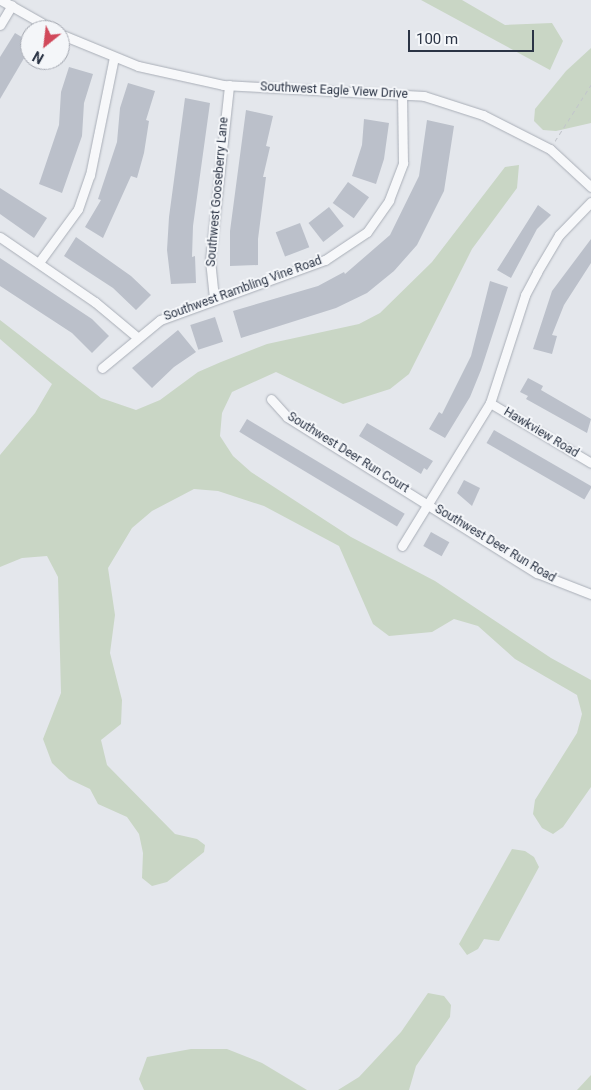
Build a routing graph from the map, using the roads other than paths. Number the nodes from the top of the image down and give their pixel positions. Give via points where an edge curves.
1 (1, 0) edge
2 (9, 2) edge
3 (38, 20) edge
4 (0, 26) edge
5 (70, 38) edge
6 (114, 57) junction
7 (229, 86) junction
8 (402, 95) junction
9 (591, 187) edge
10 (591, 202) edge
11 (0, 237) edge
12 (40, 261) junction
13 (214, 298) junction
14 (136, 337) junction
15 (102, 368) dead end
16 (270, 399) dead end
17 (490, 403) junction
18 (591, 463) edge
19 (428, 503) junction
20 (402, 546) dead end
21 (591, 594) edge

1 - 2 street
2 - 3 street
2 - 4 street
5 - 6 street, Southwest Eagle View Drive
6 - 7 street, Southwest Eagle View Drive via 138,66
6 - 12 street via 90,175 78,209
7 - 8 street, Southwest Eagle View Drive
7 - 13 street, Southwest Gooseberry Lane via 210,261
8 - 9 street, Southwest Eagle View Drive via 424,96 483,116 550,149
8 - 13 street, Southwest Rambling Vine Road via 403,163 389,200 367,232 325,260
10 - 17 street via 560,235 525,295
11 - 12 street
12 - 14 street via 123,323
13 - 14 street, Southwest Rambling Vine Road via 160,320
14 - 15 street, Southwest Rambling Vine Road
16 - 19 street, Southwest Deer Run Court via 287,417
17 - 18 street, Hawkview Road
17 - 19 street
19 - 20 street
19 - 21 street, Southwest Deer Run Road via 537,572 567,587

